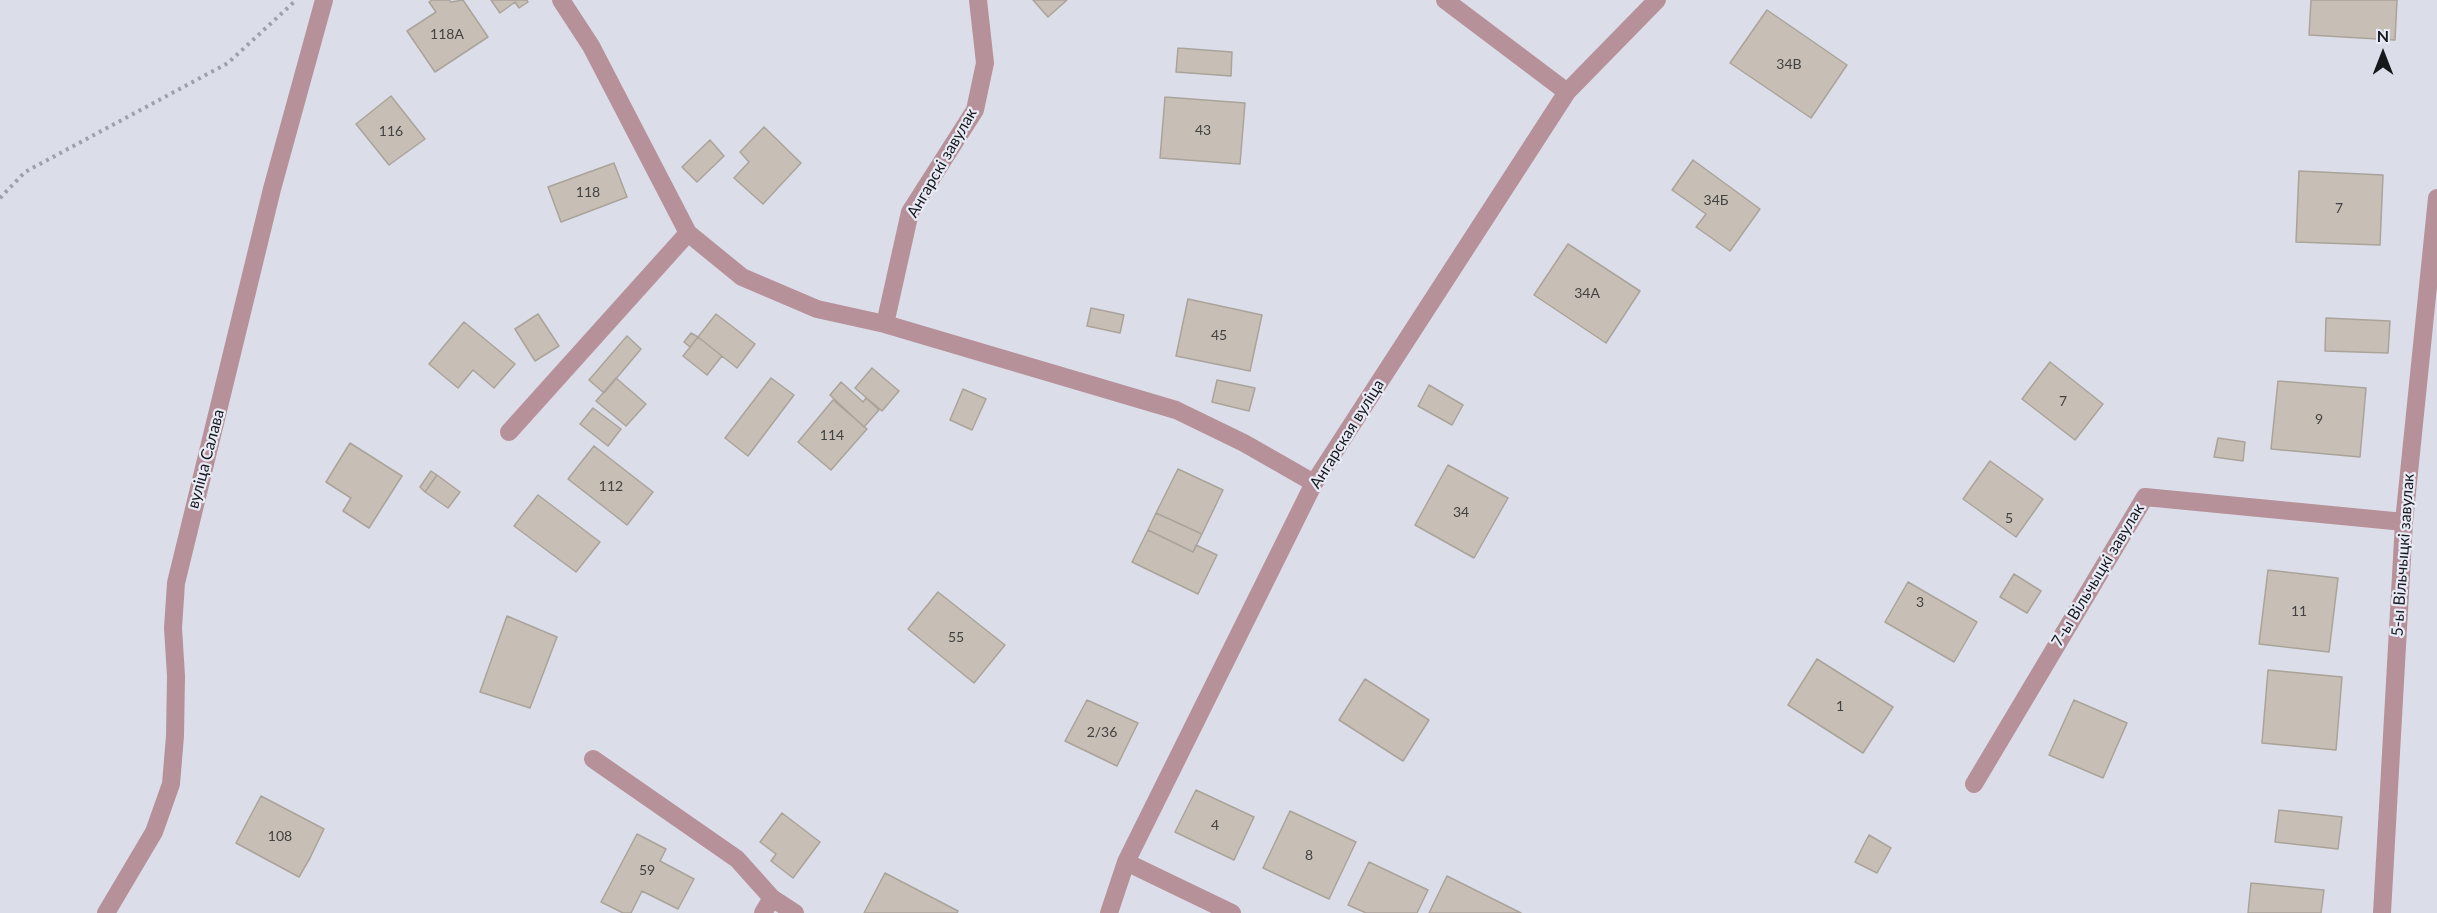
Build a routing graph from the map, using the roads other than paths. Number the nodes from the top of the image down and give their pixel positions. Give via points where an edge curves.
1 (324, 0) edge
2 (561, 0) edge
3 (978, 0) edge
4 (1445, 0) edge
5 (1658, 0) edge
6 (1567, 92) junction
7 (2437, 198) edge
8 (688, 233) junction
9 (885, 324) junction
10 (509, 432) dead end
11 (1314, 483) junction
12 (2404, 522) junction
13 (593, 759) dead end
14 (1974, 784) dead end
15 (1126, 862) junction
16 (767, 906) edge
17 (106, 913) edge
18 (795, 913) edge
19 (1109, 913) edge
20 (1232, 913) edge
21 (2382, 913) edge

1 - 17 street, вуліца Салава via 272,189 176,583 171,784 154,832
2 - 8 street via 591,46
3 - 9 street, Ангарскі завулак via 985,63 975,110 910,212
4 - 6 street
5 - 6 street, Ангарская вуліца
6 - 11 street, Ангарская вуліца
7 - 12 street, 5-ы Вільчыцкі завулак
8 - 9 street via 742,277 817,309
8 - 10 street
9 - 11 street via 1176,410
11 - 15 street, Ангарская вуліца
12 - 14 street, 7-ы Вільчыцкі завулак via 2145,497
12 - 21 street, 5-ы Вільчыцкі завулак
13 - 16 street via 737,859
15 - 19 street, Ангарская вуліца
15 - 20 street
16 - 18 street

